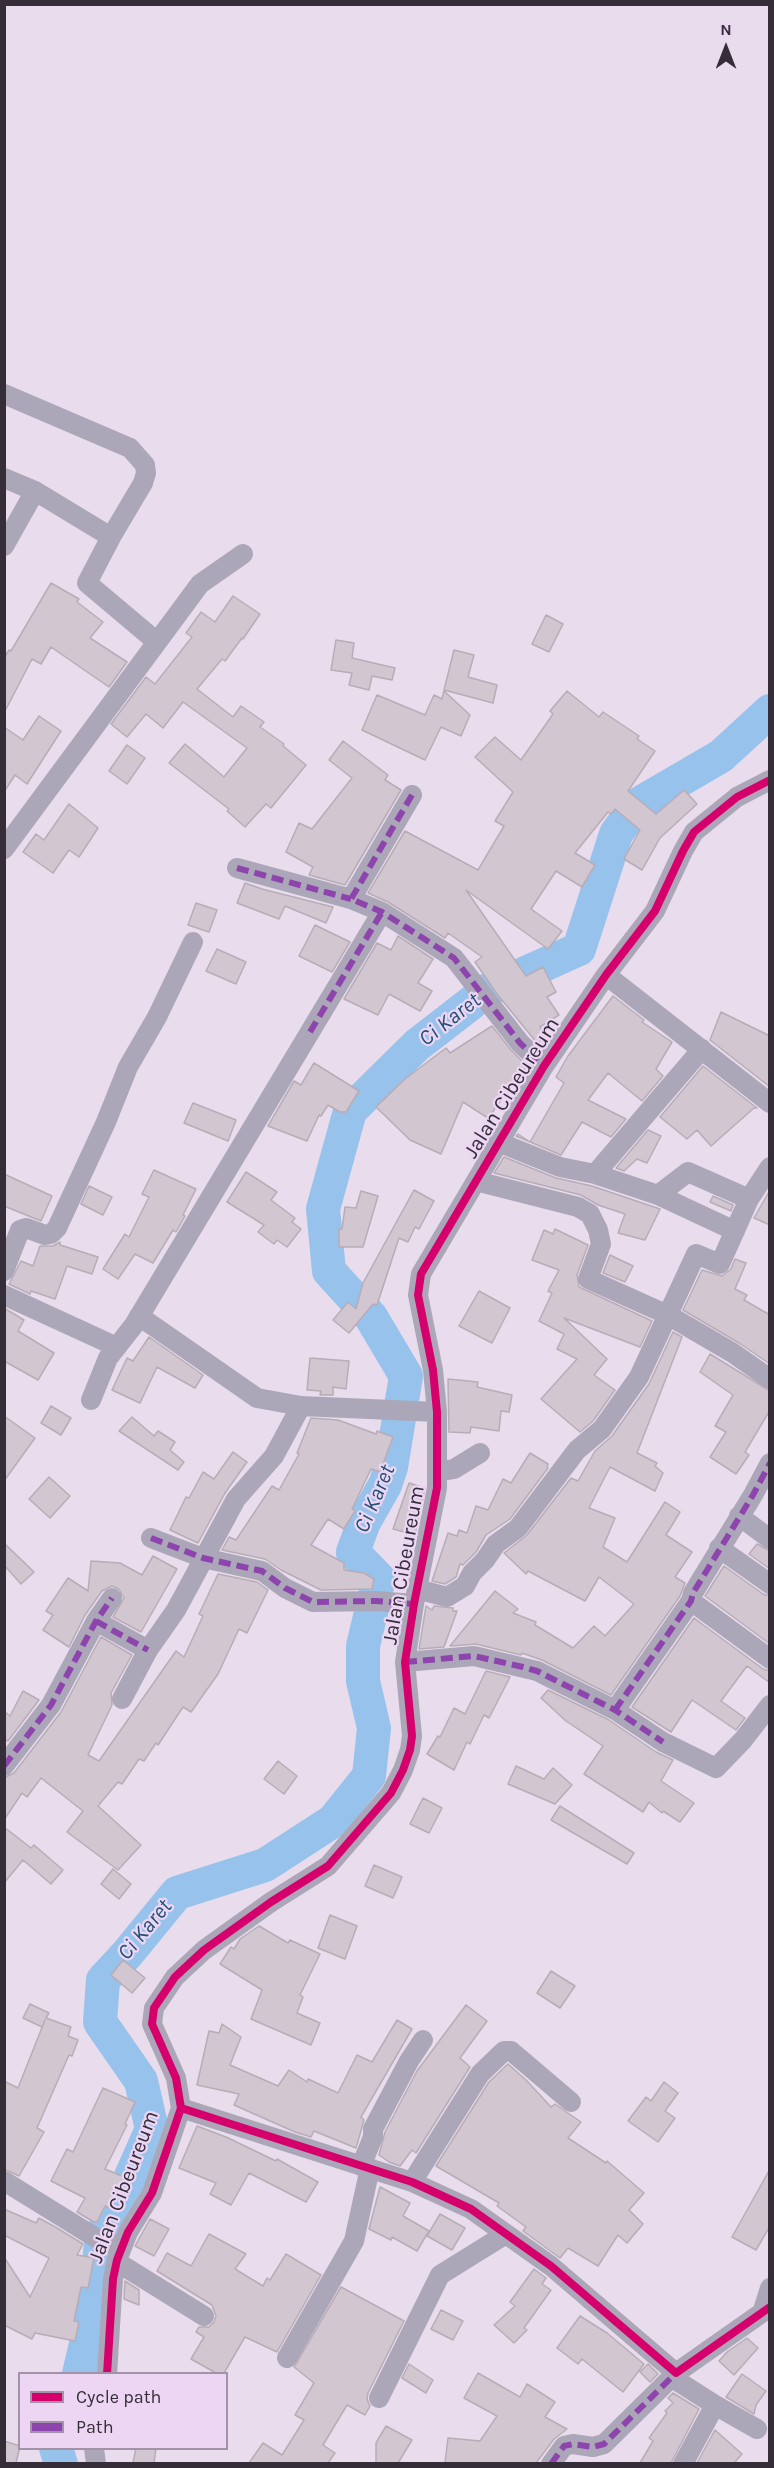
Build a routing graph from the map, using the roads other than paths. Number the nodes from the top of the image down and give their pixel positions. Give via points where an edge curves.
1 (6, 399) edge
2 (4, 478) edge
3 (35, 491) junction
4 (111, 537) junction
5 (4, 546) edge
6 (243, 554) dead end
7 (157, 642) junction
8 (770, 780) edge
9 (412, 795) dead end
10 (4, 849) edge
11 (237, 868) dead end
12 (351, 899) junction
13 (382, 912) junction
14 (193, 942) dead end
15 (606, 975) junction
16 (702, 1048) junction
17 (544, 1066) junction
18 (770, 1103) edge
19 (498, 1142) junction
20 (770, 1167) edge
21 (595, 1174) junction
22 (476, 1180) junction
23 (658, 1196) junction
24 (749, 1199) junction
25 (735, 1231) junction
26 (4, 1271) edge
27 (4, 1295) edge
28 (139, 1316) junction
29 (668, 1316) junction
30 (117, 1347) junction
31 (770, 1379) edge
32 (91, 1400) dead end
33 (301, 1406) junction
34 (437, 1412) junction
35 (480, 1453) dead end
36 (770, 1463) edge
37 (437, 1472) junction
38 (739, 1516) junction
39 (151, 1538) dead end
40 (770, 1539) edge
41 (718, 1548) junction
42 (203, 1558) junction
43 (770, 1584) edge
44 (415, 1596) junction
45 (112, 1598) dead end
46 (691, 1601) junction
47 (96, 1621) junction
48 (148, 1650) junction
49 (770, 1659) edge
50 (405, 1662) junction
51 (122, 1700) dead end
52 (770, 1705) edge
53 (615, 1710) junction
54 (4, 1766) edge
55 (423, 2040) dead end
56 (571, 2102) dead end
57 (181, 2108) junction
58 (365, 2167) junction
59 (4, 2181) edge
60 (412, 2182) junction
61 (506, 2234) junction
62 (119, 2254) junction
63 (770, 2288) edge
64 (766, 2308) edge
65 (204, 2316) dead end
66 (287, 2358) dead end
67 (107, 2372) edge
68 (674, 2375) junction
69 (379, 2398) dead end
70 (715, 2406) junction
71 (757, 2429) dead end
72 (551, 2463) edge
73 (683, 2463) edge

1 - 4 street via 130,448 145,465 143,483
2 - 3 street
3 - 4 street
3 - 5 street
4 - 7 street via 87,583
6 - 7 street via 204,580
7 - 10 street
8 - 15 street, Jalan Cibeureum via 737,797 694,832 655,911
9 - 12 street
11 - 12 street
12 - 13 street
13 - 17 street via 454,958 520,1043
13 - 28 street
14 - 26 street via 128,1067 57,1228 45,1235 26,1228 20,1230
15 - 16 street
15 - 17 street, Jalan Cibeureum
16 - 18 street
16 - 21 street
17 - 19 street, Jalan Cibeureum
19 - 21 street via 560,1167
19 - 22 street, Jalan Cibeureum
20 - 24 street
21 - 23 street
22 - 29 street via 578,1207 590,1214 601,1244 588,1279
22 - 34 street, Jalan Cibeureum via 422,1274 418,1289
23 - 24 street via 688,1172
23 - 25 street
24 - 25 street
25 - 29 street via 720,1264 696,1254
27 - 30 street
28 - 30 street
28 - 33 street via 246,1392 271,1402
29 - 31 street
29 - 44 street via 639,1377 602,1429 577,1450 518,1528 496,1544 465,1586 447,1597
30 - 32 street via 108,1358
33 - 34 street
33 - 42 street via 274,1456 243,1489
34 - 37 street, Jalan Cibeureum
35 - 37 street via 454,1468
36 - 38 street
37 - 44 street, Jalan Cibeureum
38 - 40 street
38 - 41 street
39 - 42 street
41 - 43 street
41 - 46 street
42 - 44 street via 262,1571 313,1602
42 - 48 street via 176,1610
44 - 50 street, Jalan Cibeureum
45 - 47 street
46 - 49 street
46 - 53 street
47 - 48 street
47 - 54 street via 51,1705
48 - 51 street
50 - 53 street via 474,1656 494,1660 537,1671
50 - 57 street, Jalan Cibeureum via 412,1736 403,1770 391,1792 328,1866 204,1950 175,1977 154,2008 152,2024 176,2078
52 - 53 street via 716,1768 663,1742
55 - 58 street via 372,2128 374,2137
56 - 60 street via 511,2051 504,2051 480,2074
57 - 58 street
57 - 62 street, Jalan Cibeureum via 152,2193
58 - 60 street
58 - 66 street via 354,2241
59 - 62 street
60 - 61 street via 471,2209
61 - 68 street via 550,2266
61 - 69 street via 440,2275
62 - 65 street
62 - 67 street, Jalan Cibeureum via 113,2279
63 - 64 street
64 - 68 street
68 - 70 street
68 - 72 street via 604,2444 564,2446
70 - 71 street
70 - 73 street

